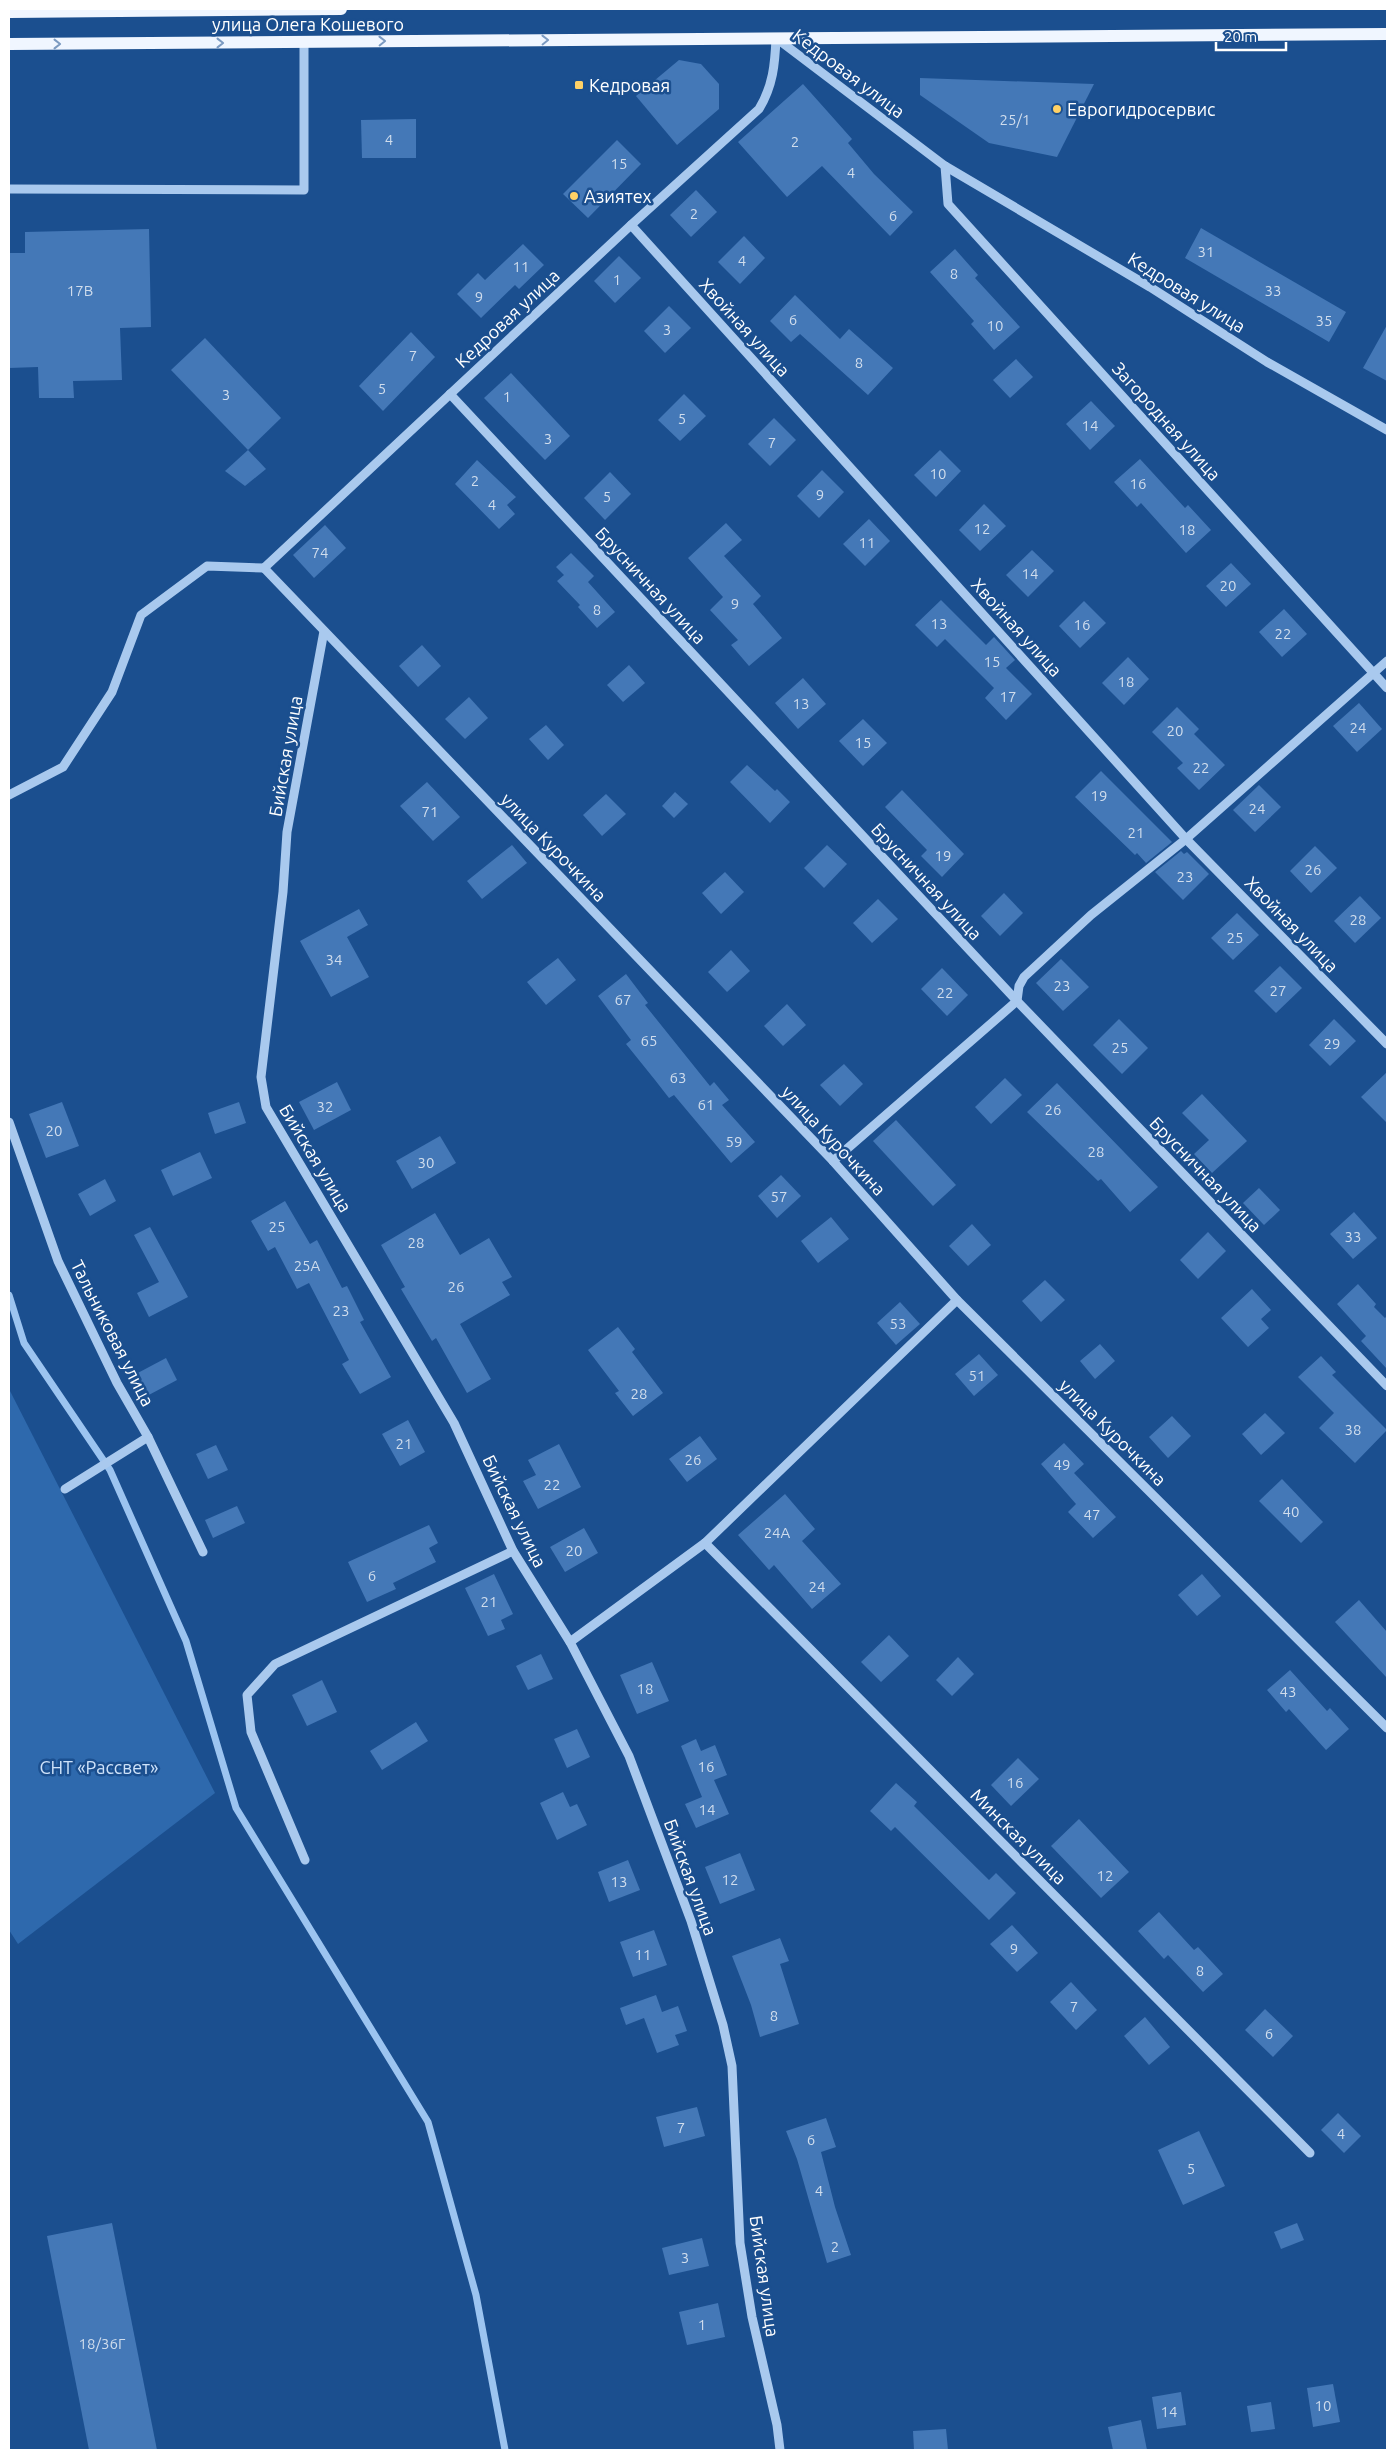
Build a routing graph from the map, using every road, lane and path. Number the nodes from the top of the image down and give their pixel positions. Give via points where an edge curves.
1 (341, 9) edge
2 (14, 11) edge
3 (1387, 34) edge
4 (776, 38) junction
5 (304, 42) junction
6 (9, 44) edge
7 (945, 166) junction
8 (9, 189) edge
9 (631, 225) junction
10 (450, 394) junction
11 (1387, 430) edge
12 (264, 568) junction
13 (324, 631) junction
14 (1387, 661) edge
15 (1374, 674) junction
16 (1387, 688) edge
17 (9, 795) edge
18 (1186, 839) junction
19 (1016, 1001) junction
20 (1387, 1044) edge
21 (9, 1122) edge
22 (833, 1161) junction
23 (957, 1300) junction
24 (1387, 1386) edge
25 (148, 1437) junction
26 (65, 1489) dead end
27 (705, 1543) junction
28 (513, 1551) junction
29 (203, 1552) dead end
30 (570, 1642) junction
31 (1387, 1728) edge
32 (305, 1860) dead end
33 (1310, 2153) dead end
34 (780, 2450) edge

1 - 2 main road, улица Олега Кошевого
3 - 4 main road, улица Олега Кошевого
5 -> 4 main road, улица Олега Кошевого
4 - 7 street, Кедровая улица
4 - 9 street, Кедровая улица via 773,76 759,109
6 -> 5 main road, улица Олега Кошевого
5 - 8 street via 304,190
7 - 11 street, Кедровая улица via 1150,287 1267,362
7 - 15 street, Загородная улица via 948,204
9 - 10 street, Кедровая улица
9 - 18 street, Хвойная улица
10 - 12 street, Кедровая улица
10 - 19 street, Брусничная улица
12 - 13 street, улица Курочкина
12 - 17 street via 207,566 141,615 112,692 63,767
13 - 22 street, улица Курочкина
13 - 28 street, Бийская улица via 287,832 261,1077 266,1108 454,1423
14 - 15 street
15 - 16 street, Загородная улица
15 - 18 street
18 - 19 street via 1091,915 1024,977
18 - 20 street, Хвойная улица
19 - 22 street
19 - 24 street, Брусничная улица
21 - 25 street, Тальниковая улица via 58,1261
22 - 23 street, улица Курочкина
23 - 27 street
23 - 31 street, улица Курочкина
25 - 26 street
25 - 29 street, Тальниковая улица
27 - 30 street
27 - 33 street, Минская улица
28 - 30 street, Бийская улица
28 - 32 street via 275,1664 247,1695 251,1732
30 - 34 street, Бийская улица via 628,1756 690,1921 723,2025 732,2066 740,2243

